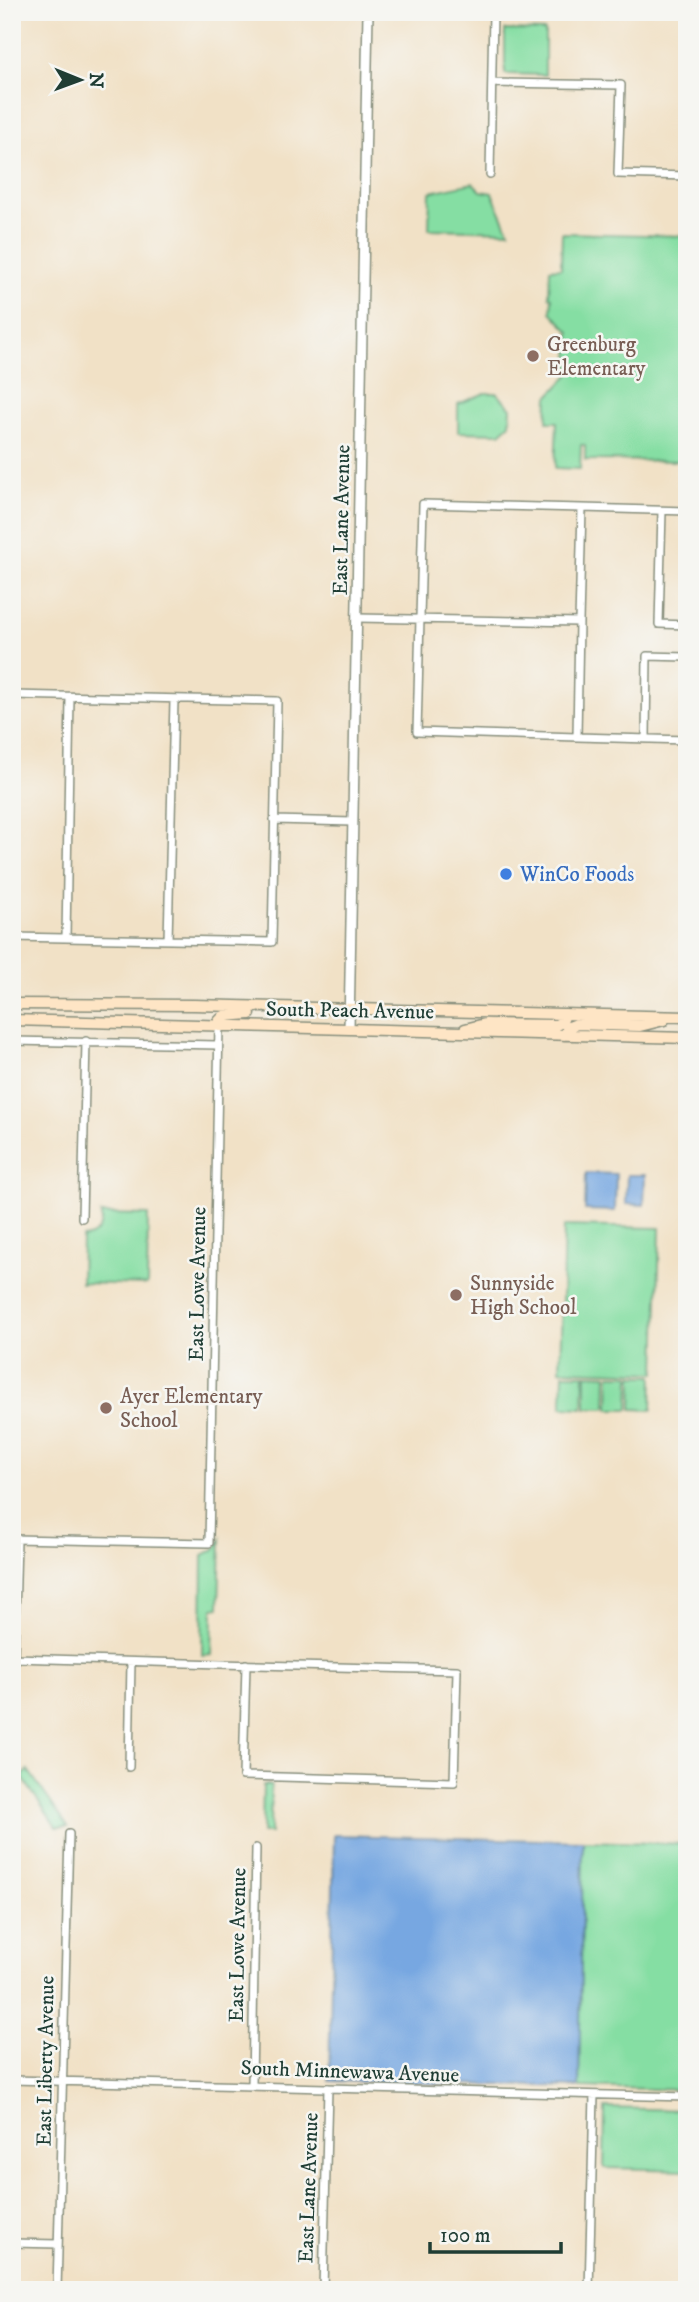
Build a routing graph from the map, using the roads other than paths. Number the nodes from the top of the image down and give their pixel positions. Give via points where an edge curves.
1 (368, 12) edge
2 (493, 12) edge
3 (492, 83) junction
4 (490, 174) dead end
5 (687, 176) edge
6 (582, 508) junction
7 (662, 510) junction
8 (687, 511) edge
9 (357, 618) junction
10 (419, 619) junction
11 (579, 622) junction
12 (687, 625) edge
13 (687, 657) edge
14 (12, 695) edge
15 (70, 697) junction
16 (174, 699) junction
17 (577, 737) junction
18 (646, 739) junction
19 (687, 740) edge
20 (274, 820) junction
21 (353, 822) junction
22 (12, 937) edge
23 (66, 938) junction
24 (168, 940) junction
25 (12, 1004) edge
26 (283, 1009) junction
27 (349, 1009) junction
28 (565, 1014) junction
29 (683, 1016) edge
30 (12, 1020) edge
31 (219, 1026) junction
32 (349, 1029) junction
33 (451, 1032) junction
34 (564, 1035) junction
35 (687, 1038) edge
36 (12, 1041) edge
37 (86, 1041) junction
38 (218, 1045) junction
39 (82, 1218) dead end
40 (15, 1539) edge
41 (13, 1658) edge
42 (131, 1662) junction
43 (246, 1664) junction
44 (12, 1734) edge
45 (129, 1767) dead end
46 (69, 1834) dead end
47 (257, 1848) dead end
48 (12, 2080) edge
49 (62, 2081) junction
50 (252, 2085) junction
51 (328, 2088) junction
52 (594, 2095) junction
53 (687, 2097) edge
54 (12, 2243) edge
55 (58, 2244) junction
56 (57, 2290) edge
57 (323, 2290) edge
58 (589, 2290) edge

1 - 9 street, East Lane Avenue
2 - 3 street
3 - 4 street
3 - 5 street via 621,85 618,174
6 - 7 street
6 - 10 street via 422,504
6 - 11 street
7 - 8 street
7 - 12 street via 659,624
9 - 10 street
9 - 21 street, East Lane Avenue
10 - 11 street
10 - 17 street via 417,732
11 - 17 street
13 - 18 street via 647,656
14 - 15 street
15 - 16 street
15 - 23 street
16 - 20 street via 277,701
16 - 24 street
17 - 18 street
18 - 19 street
20 - 21 street
20 - 24 street via 272,942
21 - 27 street, East Lane Avenue
22 - 23 street
23 - 24 street
25 - 26 main road, South Peach Avenue
26 - 27 main road, South Peach Avenue
26 - 31 main road via 278,1014 229,1014 221,1018
27 - 28 main road, South Peach Avenue
27 - 32 street, East Lane Avenue
28 - 29 main road, South Peach Avenue
28 - 33 main road via 556,1025 485,1024
29 - 34 main road via 640,1026 577,1024
30 - 31 main road, South Peach Avenue
31 - 32 main road, South Peach Avenue
31 - 38 street, East Lowe Avenue
32 - 33 main road, South Peach Avenue
33 - 34 main road, South Peach Avenue
34 - 35 main road, South Peach Avenue
36 - 37 street
37 - 38 street
37 - 39 street
38 - 40 street, East Lowe Avenue via 209,1543
40 - 41 street
41 - 42 street
41 - 44 street
42 - 43 street
42 - 45 street
43 - 43 street via 457,1670 454,1782 243,1776
46 - 49 street, East Liberty Avenue
47 - 50 street, East Lowe Avenue
48 - 49 street, South Minnewawa Avenue
49 - 50 street, South Minnewawa Avenue
49 - 55 street, East Liberty Avenue
50 - 51 street, South Minnewawa Avenue
51 - 52 street, South Minnewawa Avenue
51 - 57 street, East Lane Avenue
52 - 53 street, South Minnewawa Avenue
52 - 58 street
54 - 55 street
55 - 56 street, East Liberty Avenue

